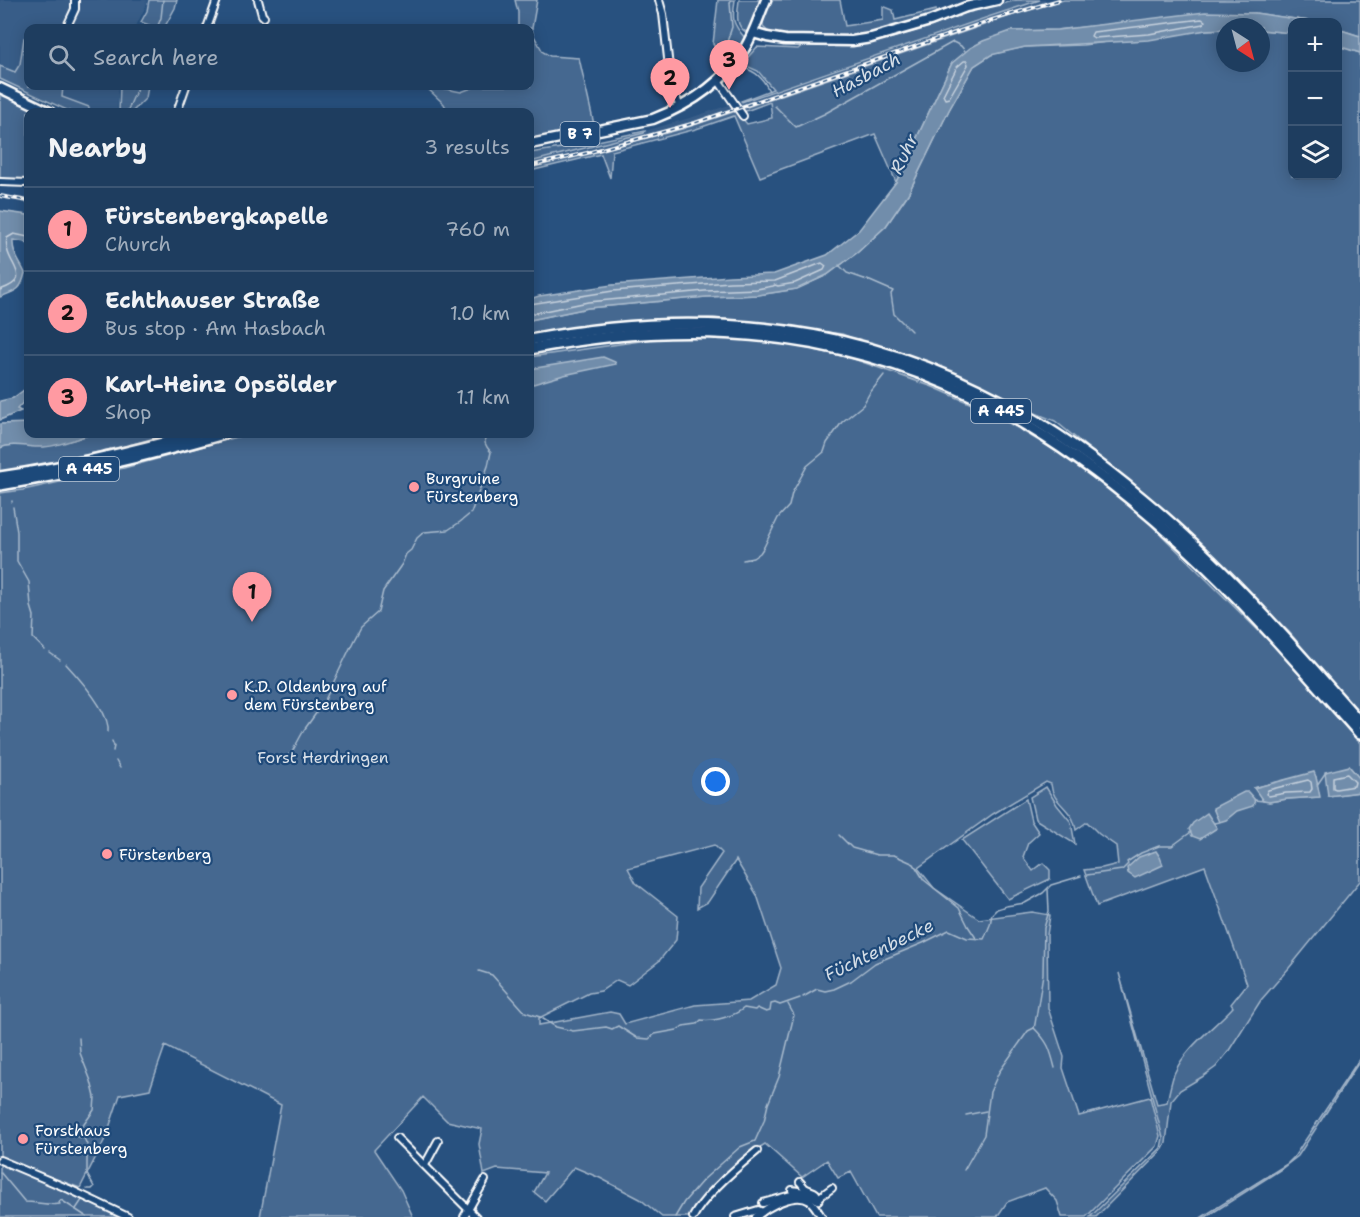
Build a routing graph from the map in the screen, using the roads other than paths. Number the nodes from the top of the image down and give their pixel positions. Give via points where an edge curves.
1 (75, 0) edge
2 (218, 0) edge
3 (258, 0) edge
4 (659, 0) edge
5 (765, 0) edge
6 (997, 0) edge
7 (264, 17) dead end
8 (68, 24) edge
9 (209, 24) edge
10 (753, 33) junction
11 (767, 38) junction
12 (744, 48) junction
13 (718, 80) junction
14 (0, 88) edge
15 (185, 90) edge
16 (680, 107) junction
17 (42, 108) edge
18 (178, 108) edge
19 (743, 116) dead end
20 (534, 143) edge
21 (0, 182) edge
22 (24, 183) edge
23 (534, 339) edge
24 (534, 348) edge
25 (180, 438) edge
26 (210, 438) edge
27 (0, 477) edge
28 (0, 485) edge
29 (1360, 722) edge
30 (1360, 734) edge
31 (397, 1138) dead end
32 (438, 1142) dead end
33 (757, 1151) dead end
34 (0, 1160) edge
35 (425, 1165) junction
36 (485, 1180) dead end
37 (800, 1182) dead end
38 (832, 1188) dead end
39 (792, 1190) dead end
40 (808, 1194) junction
41 (763, 1203) dead end
42 (816, 1203) junction
43 (469, 1209) junction
44 (762, 1212) junction
45 (128, 1217) edge
46 (464, 1217) edge
47 (476, 1217) edge
48 (693, 1217) edge
49 (735, 1217) edge
50 (756, 1217) edge
51 (822, 1217) edge

1 - 8 street
2 - 9 street
3 - 7 street
4 - 16 street via 671,85
5 - 10 main road, B 7
6 - 11 main road via 860,40
10 - 11 main road
10 - 12 main road, B 7
11 - 12 main road
12 - 13 main road, B 7
13 - 16 main road, B 7
13 - 19 street
14 - 17 main road
15 - 18 street
16 - 20 main road, B 7 via 639,123
21 - 22 street
23 - 29 highway, A 445 via 598,329 683,323 766,327 867,347 981,391 1090,457 1190,540
24 - 30 highway, A 445 via 683,331 766,336 864,355 931,377 977,398 1053,442 1139,506 1227,588
25 - 27 highway, A 445
26 - 28 highway, A 445 via 98,467
31 - 35 street
32 - 35 street
33 - 48 street via 726,1177
34 - 45 street
35 - 43 street
36 - 43 street
37 - 42 street via 815,1192
38 - 42 street
39 - 40 street
40 - 41 street
40 - 42 street
42 - 44 street via 797,1198
42 - 51 street
43 - 46 street
43 - 47 street
44 - 49 street
44 - 50 street

